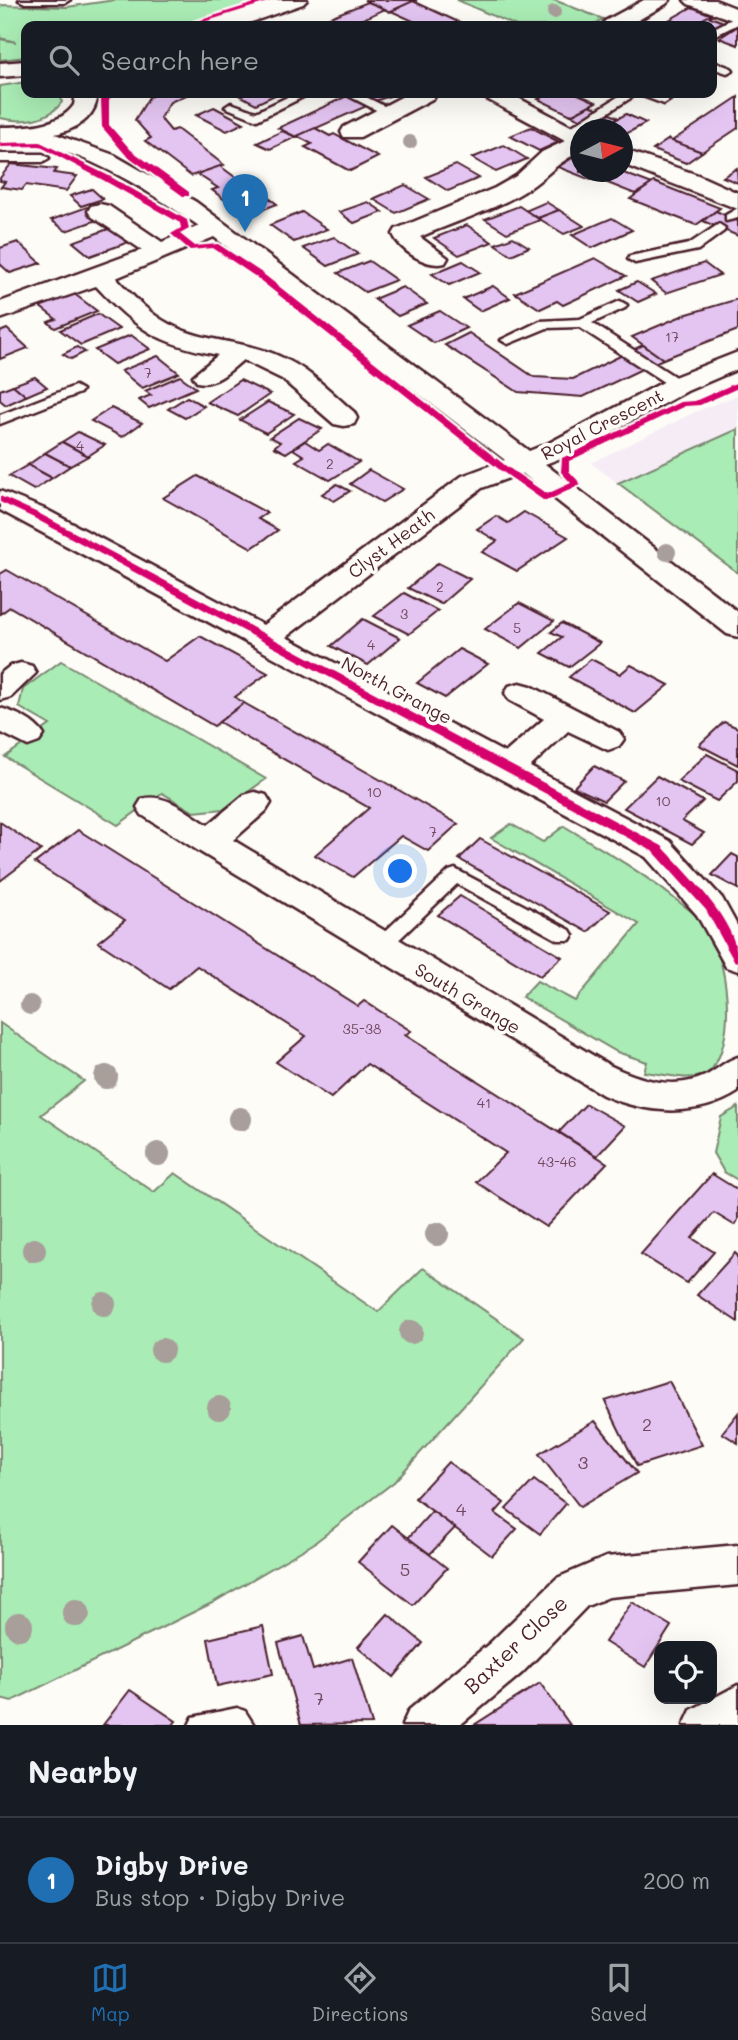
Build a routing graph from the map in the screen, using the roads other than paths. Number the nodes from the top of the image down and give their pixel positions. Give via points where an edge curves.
1 (25, 0) edge
2 (64, 0) edge
3 (296, 0) edge
4 (659, 0) edge
5 (695, 0) edge
6 (738, 18) edge
7 (235, 21) edge
8 (622, 21) edge
9 (717, 31) edge
10 (717, 66) edge
11 (21, 68) edge
12 (0, 70) edge
13 (727, 70) dead end
14 (88, 98) edge
15 (295, 98) edge
16 (360, 98) edge
17 (415, 98) edge
18 (503, 98) edge
19 (626, 98) edge
20 (658, 98) edge
21 (664, 100) dead end
22 (231, 107) dead end
23 (387, 111) junction
24 (78, 115) junction
25 (600, 119) edge
26 (352, 132) dead end
27 (0, 134) edge
28 (26, 134) junction
29 (570, 135) edge
30 (570, 142) edge
31 (0, 158) edge
32 (43, 158) dead end
33 (103, 158) junction
34 (633, 160) edge
35 (100, 211) dead end
36 (735, 211) edge
37 (216, 228) junction
38 (719, 228) dead end
39 (158, 250) junction
40 (436, 258) dead end
41 (635, 259) dead end
42 (100, 276) junction
43 (620, 305) dead end
44 (0, 311) edge
45 (582, 323) junction
46 (509, 340) dead end
47 (240, 350) junction
48 (738, 360) edge
49 (206, 376) dead end
50 (678, 385) junction
51 (75, 390) dead end
52 (344, 418) dead end
53 (0, 420) edge
54 (524, 461) junction
55 (0, 499) edge
56 (738, 626) edge
57 (265, 638) junction
58 (520, 693) dead end
59 (0, 718) edge
60 (564, 718) junction
61 (28, 735) dead end
62 (608, 739) dead end
63 (509, 768) junction
64 (255, 803) dead end
65 (153, 807) dead end
66 (209, 842) junction
67 (564, 934) dead end
68 (734, 942) edge
69 (381, 946) junction
70 (738, 1071) edge
71 (738, 1565) edge
72 (738, 1707) edge
73 (201, 1725) edge
74 (242, 1725) edge
75 (425, 1725) edge
76 (707, 1725) edge

1 - 2 lane
3 - 7 street
4 - 8 street
5 - 6 street
6 - 9 lane
10 - 13 lane
11 - 12 street
14 - 24 street
15 - 22 lane via 257,116
16 - 23 lane
17 - 23 street
18 - 29 street
19 - 25 lane
20 - 21 lane
23 - 26 street
24 - 28 street via 62,125
24 - 33 street via 83,136
27 - 28 street
28 - 33 street via 54,138
30 - 40 street via 503,193 405,234
31 - 32 lane
33 - 37 street
34 - 36 street via 690,180
35 - 39 street
37 - 39 street
37 - 54 street
38 - 41 lane via 693,247
39 - 42 street
42 - 44 street
42 - 47 street via 152,326
43 - 45 lane
45 - 46 lane via 545,324
45 - 50 lane, Royal Crescent
47 - 49 street
47 - 52 street via 287,370
48 - 50 street, Royal Crescent
50 - 54 street, Royal Crescent via 559,449
51 - 53 lane
54 - 56 street
54 - 57 street, Clyst Heath via 472,482
55 - 57 street, North Grange
57 - 63 street, North Grange
58 - 60 street
59 - 61 street
60 - 62 street
60 - 63 street
63 - 68 street, North Grange via 658,849
64 - 66 street
65 - 66 street, South Grange
66 - 69 street, South Grange
67 - 69 lane via 456,875
69 - 70 street, South Grange via 625,1088 650,1096 708,1091
71 - 75 street, Baxter Close via 606,1577 572,1592 506,1658
72 - 76 street
73 - 74 lane via 237,1719

